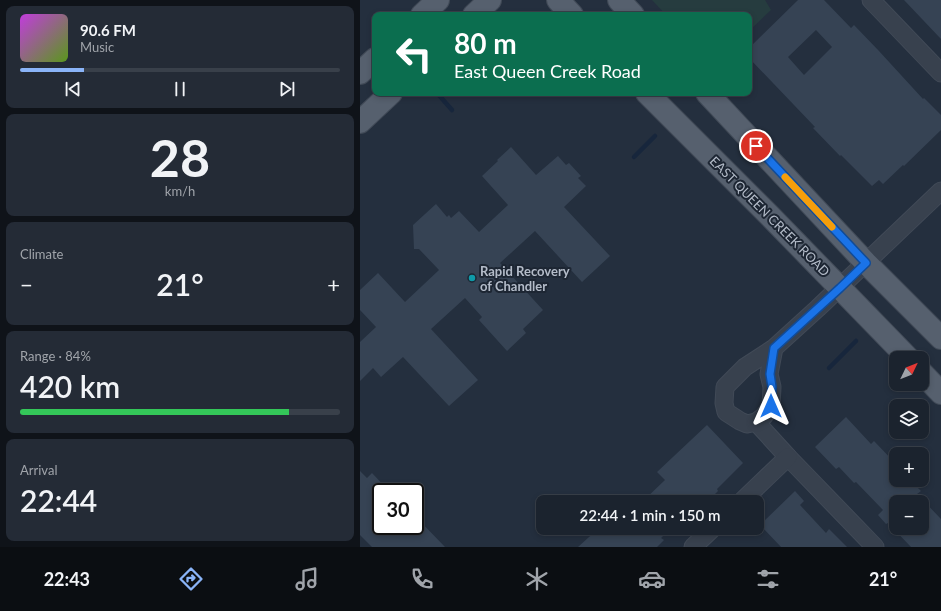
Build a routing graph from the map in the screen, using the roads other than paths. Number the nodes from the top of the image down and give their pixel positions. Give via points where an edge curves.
1 (438, 0) edge
2 (490, 0) edge
3 (558, 0) edge
4 (618, 0) edge
5 (871, 0) edge
6 (425, 12) edge
7 (477, 12) edge
8 (569, 12) edge
9 (630, 12) edge
10 (372, 62) edge
11 (360, 73) edge
12 (941, 74) edge
13 (388, 96) edge
14 (651, 96) edge
15 (710, 96) edge
16 (360, 122) edge
17 (941, 192) edge
18 (866, 263) junction
19 (840, 288) junction
20 (941, 338) edge
21 (774, 348) junction
22 (901, 351) edge
23 (929, 380) edge
24 (941, 392) edge
25 (756, 422) junction
26 (788, 457) junction
27 (747, 495) edge
28 (706, 535) edge
29 (693, 547) edge
30 (875, 547) edge

1 - 6 main road
2 - 7 main road
3 - 8 main road
4 - 9 main road
5 - 12 street
10 - 11 main road
13 - 16 main road
14 - 19 main road, EAST QUEEN CREEK ROAD
15 - 18 main road
17 - 18 street
18 - 19 street
18 - 20 main road
19 - 21 street
19 - 22 main road, EAST QUEEN CREEK ROAD
21 - 25 street via 770,374 771,406
21 - 25 street via 745,367 725,387 726,412 747,424
23 - 24 main road
25 - 26 street
26 - 27 street
26 - 30 street
28 - 29 street

